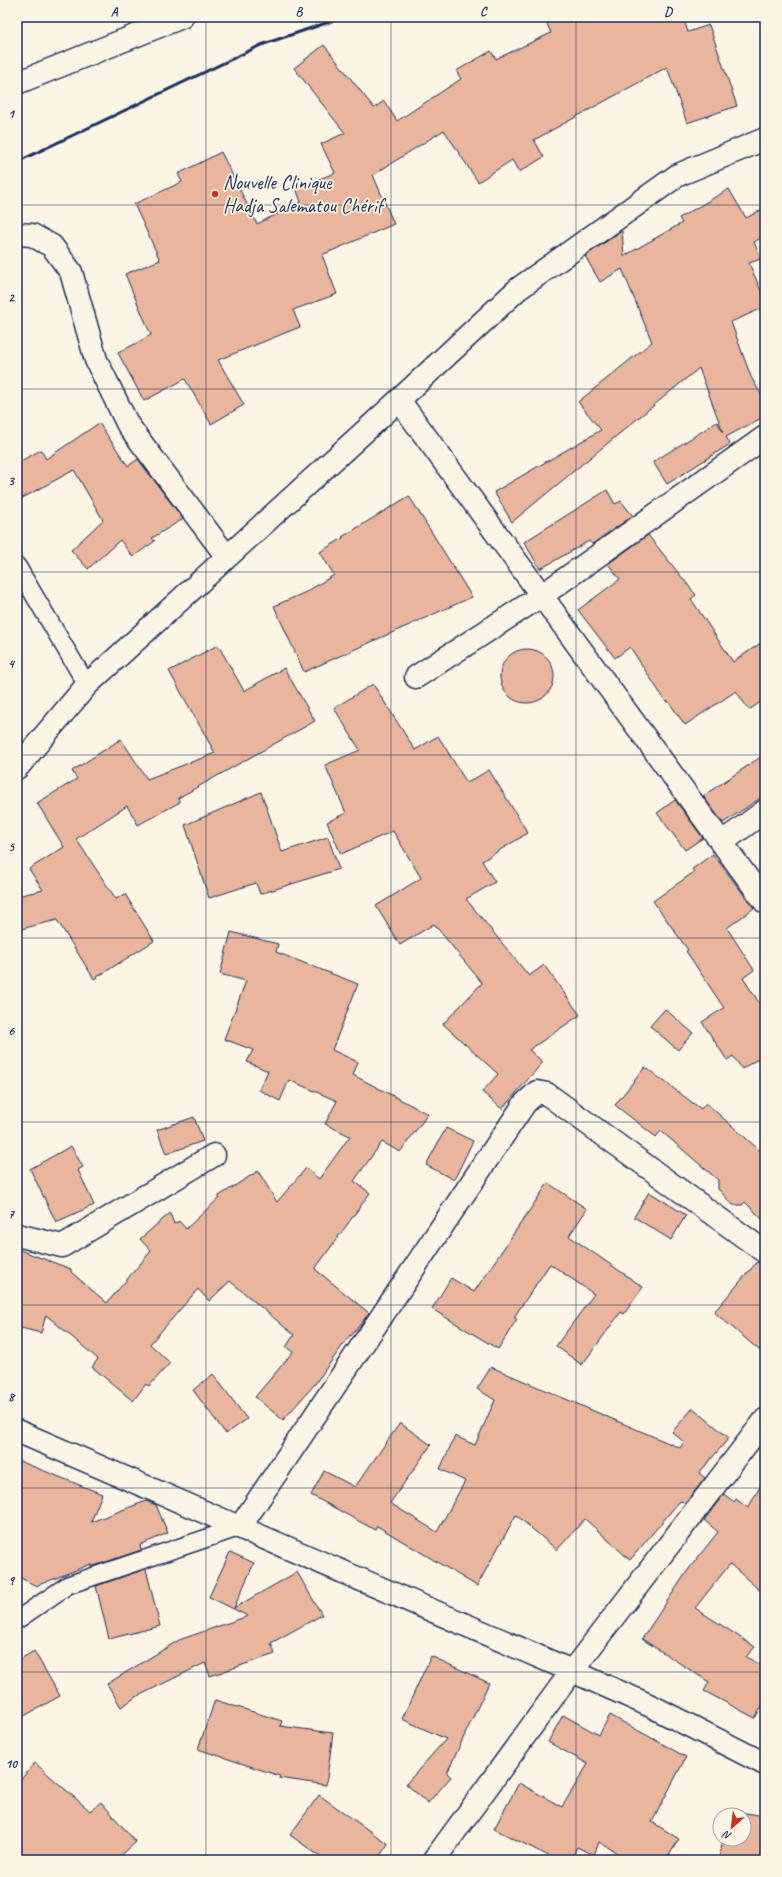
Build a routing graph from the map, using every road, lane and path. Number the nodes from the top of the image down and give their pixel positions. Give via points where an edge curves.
1 (182, 17) edge
2 (17, 83) edge
3 (765, 139) edge
4 (17, 234) edge
5 (399, 400) junction
6 (765, 437) edge
7 (227, 557) junction
8 (17, 566) edge
9 (541, 596) junction
10 (416, 677) dead end
11 (87, 684) junction
12 (17, 768) edge
13 (765, 811) edge
14 (722, 842) junction
15 (765, 902) edge
16 (214, 1155) dead end
17 (17, 1236) edge
18 (765, 1252) edge
19 (765, 1420) edge
20 (17, 1431) edge
21 (240, 1527) junction
22 (17, 1620) edge
23 (572, 1670) junction
24 (765, 1764) edge
25 (434, 1860) edge

1 - 2 street
3 - 5 street via 678,175 524,284
4 - 7 street via 32,235 52,246 71,272 96,360 128,425
5 - 7 street
5 - 9 street
6 - 9 street
7 - 11 street
8 - 11 lane
9 - 10 street
9 - 14 street
11 - 12 street
13 - 14 street
14 - 15 street
16 - 17 street via 62,1246
18 - 21 street via 547,1094 537,1092 525,1103
19 - 23 street
20 - 21 street
21 - 22 lane via 68,1585
21 - 23 street
23 - 24 street via 651,1706
23 - 25 street

